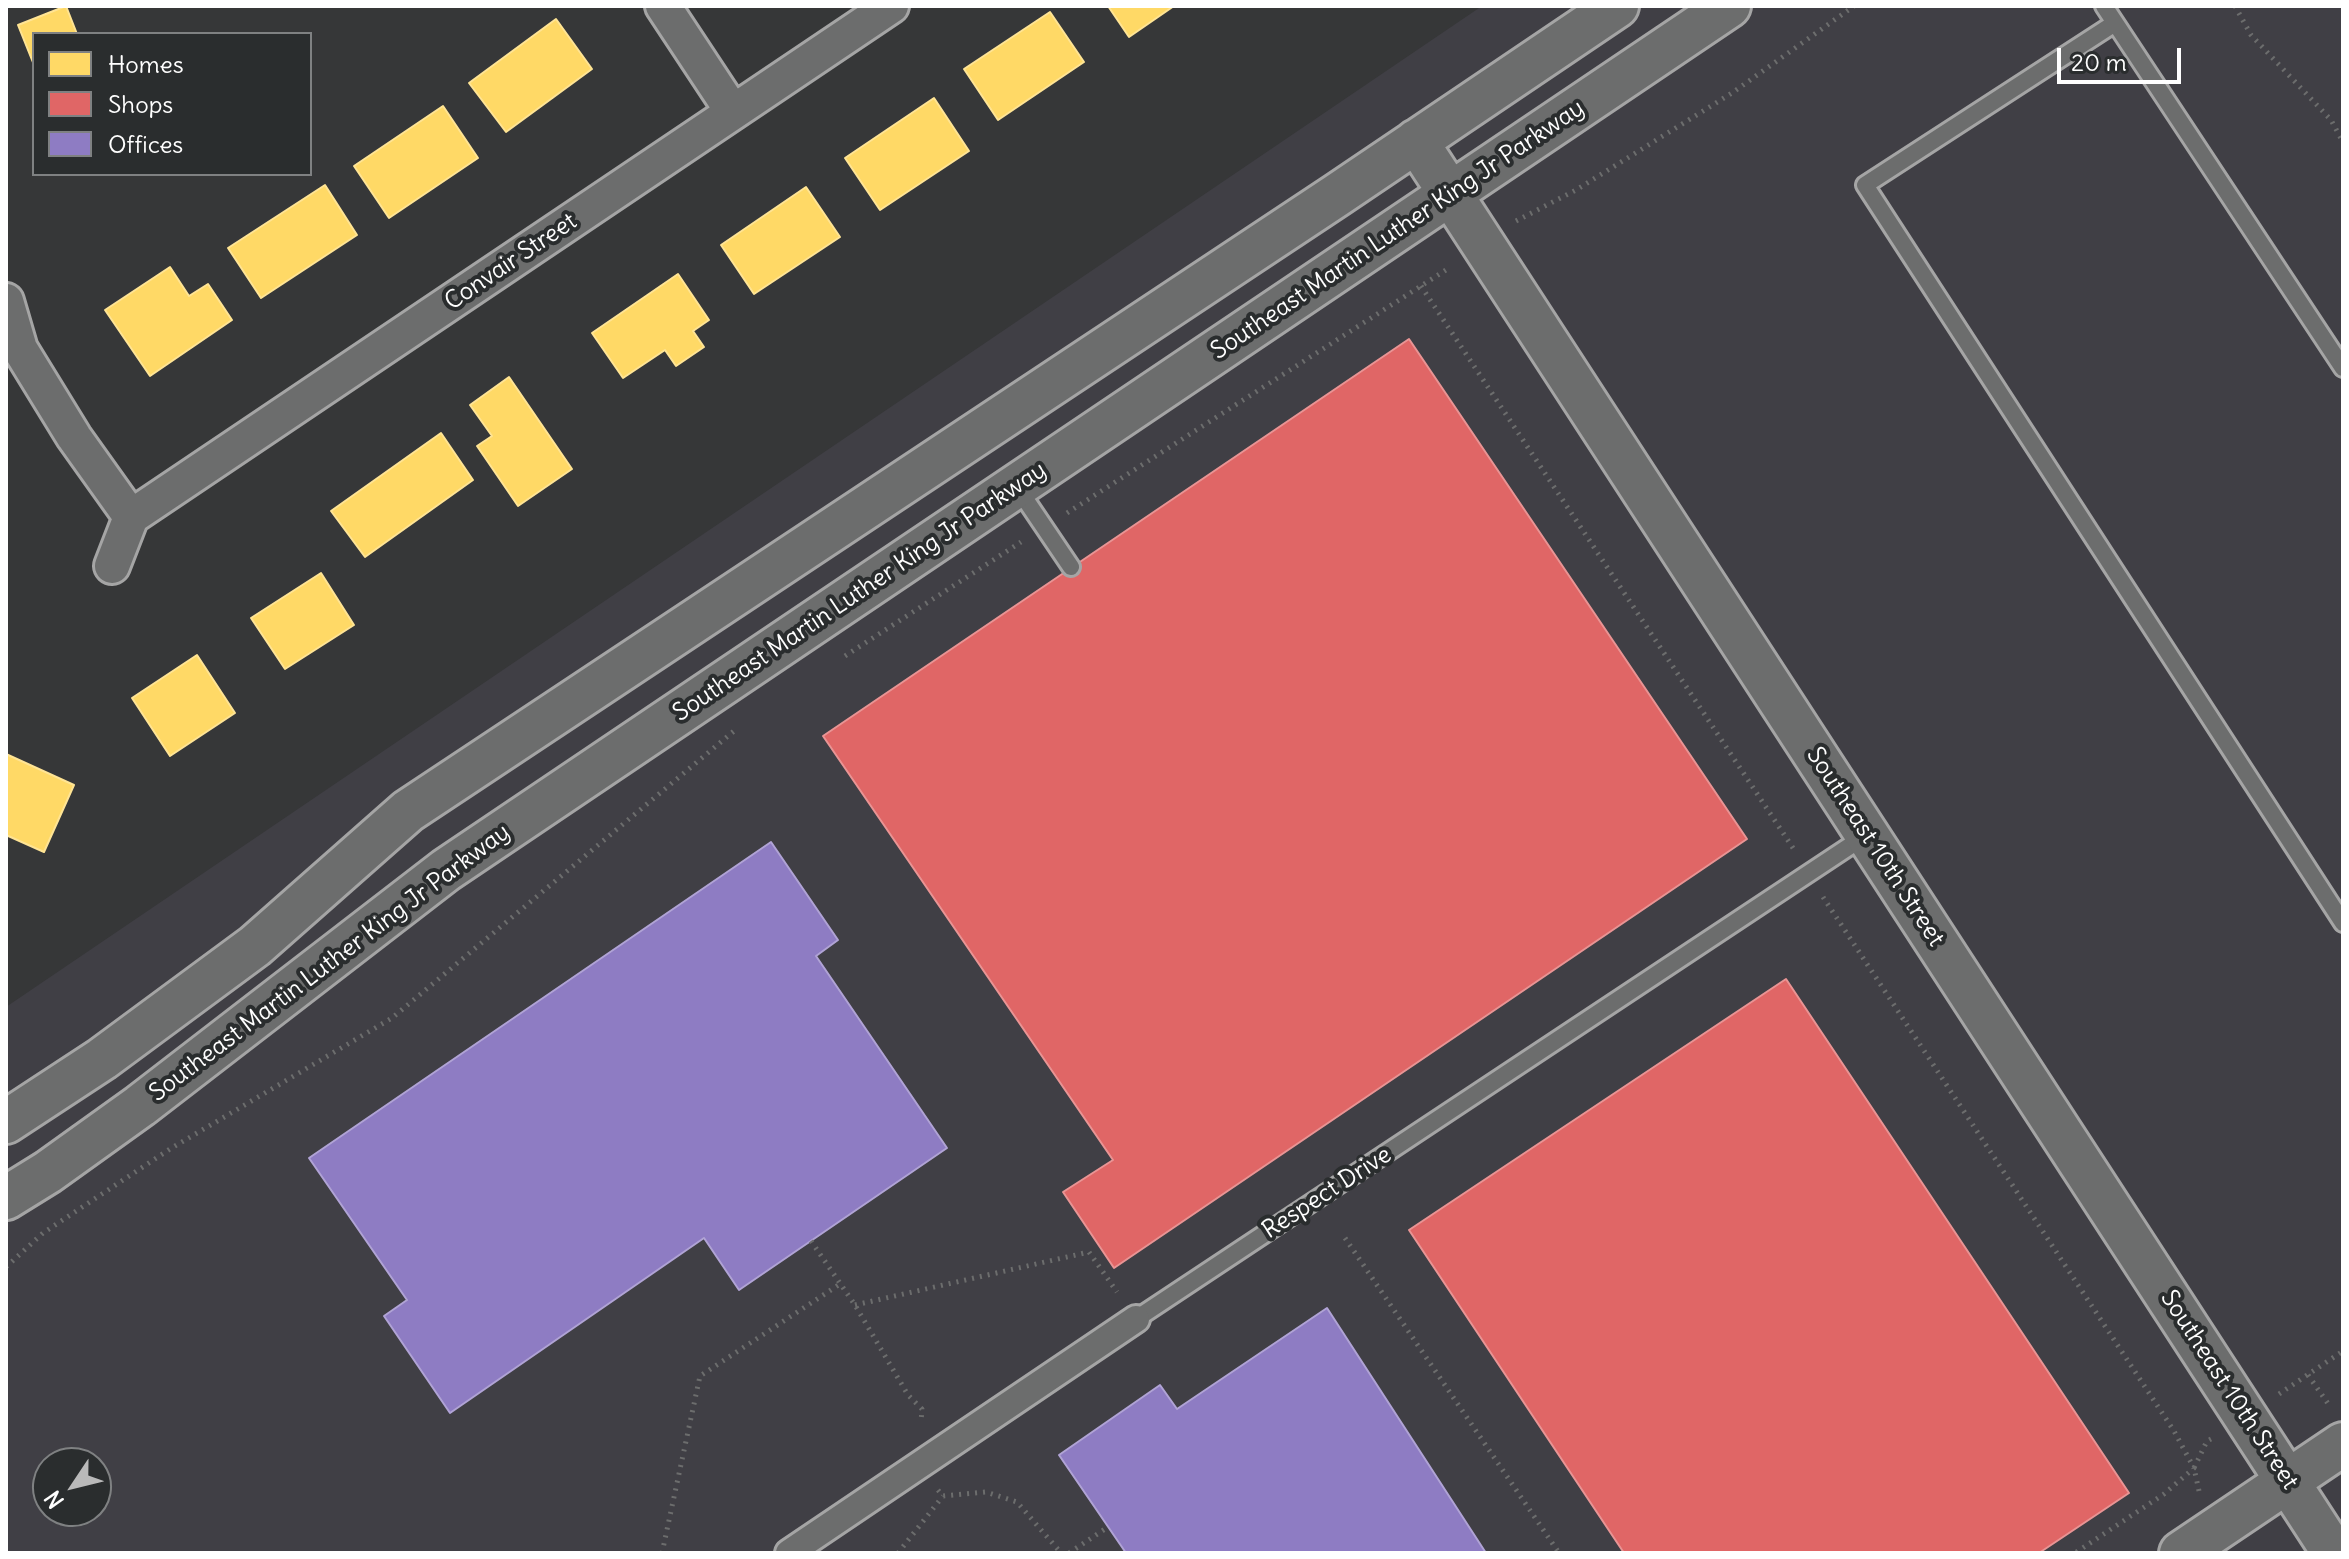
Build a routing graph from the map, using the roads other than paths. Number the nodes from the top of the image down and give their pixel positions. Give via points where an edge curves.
1 (663, 6) edge
2 (891, 6) edge
3 (1617, 6) edge
4 (1729, 6) edge
5 (2104, 6) edge
6 (2115, 23) junction
7 (733, 112) junction
8 (1416, 141) junction
9 (1452, 195) junction
10 (6, 301) edge
11 (2343, 368) edge
12 (1017, 487) junction
13 (131, 517) junction
14 (112, 566) dead end
15 (1071, 567) dead end
16 (1867, 835) junction
17 (2343, 923) edge
18 (6, 1122) edge
19 (6, 1198) edge
20 (1136, 1319) joint
21 (2343, 1444) edge
22 (2287, 1479) junction
23 (789, 1553) edge
24 (2181, 1553) edge
25 (2334, 1553) edge

1 - 7 street
2 - 7 street, Convair Street
3 - 8 street
4 - 9 street, Southeast Martin Luther King Jr Parkway
5 - 6 lane
6 - 11 lane
6 - 17 lane via 1865,185
7 - 13 street, Convair Street
8 - 9 street, Southeast 10th Street
8 - 18 street via 408,811 255,946
9 - 12 street, Southeast Martin Luther King Jr Parkway
9 - 16 street, Southeast 10th Street
10 - 13 street via 20,349
12 - 15 lane
12 - 19 street, Southeast Martin Luther King Jr Parkway via 446,870 152,1096
13 - 14 street
16 - 20 lane, Respect Drive
16 - 22 street, Southeast 10th Street
20 - 23 street, Respect Drive
21 - 22 street
22 - 24 street
22 - 25 street, Southeast 10th Street

